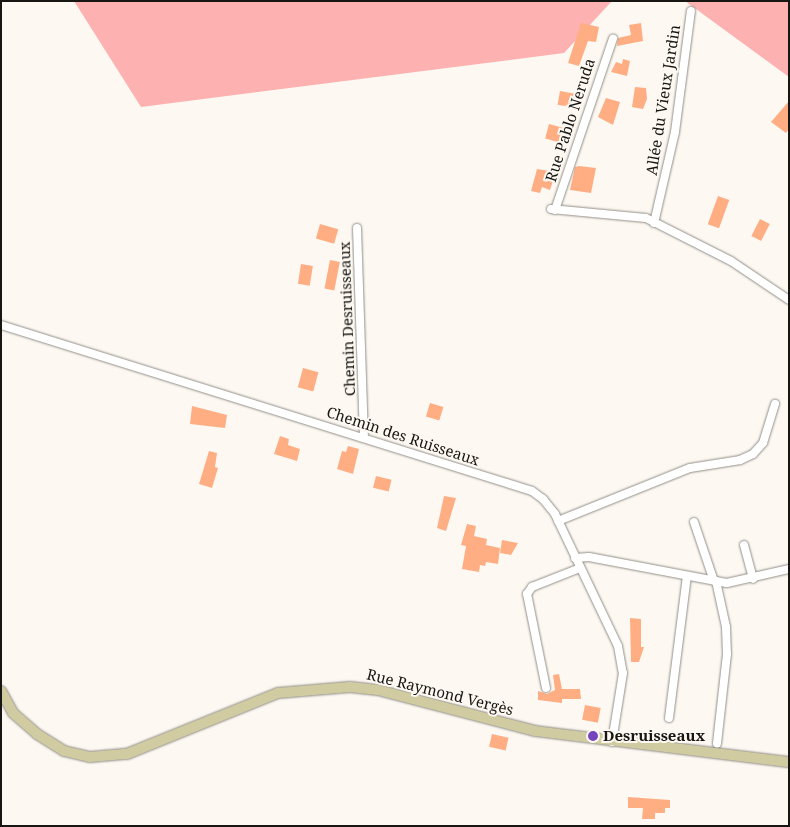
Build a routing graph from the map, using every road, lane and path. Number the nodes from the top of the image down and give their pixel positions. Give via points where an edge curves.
1 (691, 11) dead end
2 (612, 39) dead end
3 (654, 223) junction
4 (357, 228) dead end
5 (789, 300) edge
6 (2, 324) edge
7 (775, 404) dead end
8 (364, 438) junction
9 (558, 521) junction
10 (694, 522) dead end
11 (744, 545) dead end
12 (576, 558) junction
13 (580, 568) junction
14 (789, 569) edge
15 (687, 576) junction
16 (753, 579) junction
17 (715, 581) junction
18 (546, 688) dead end
19 (1, 691) edge
20 (669, 718) dead end
21 (612, 742) junction
22 (716, 743) dead end
23 (789, 762) edge

1 - 3 street, Allée du Vieux Jardin via 675,132
2 - 3 street, Rue Pablo Neruda via 553,210 646,218
3 - 5 street, Rue Pablo Neruda via 731,261
4 - 8 street, Chemin Desruisseaux
6 - 8 street, Chemin des Ruisseaux
7 - 9 street via 763,443 753,454 740,460 690,468
8 - 9 street, Chemin des Ruisseaux via 532,491 543,499
9 - 12 street, Chemin des Ruisseaux
10 - 17 street
11 - 16 street
12 - 13 street, Chemin des Ruisseaux
12 - 15 street via 589,557
13 - 18 street via 532,587 527,594
13 - 21 street, Chemin des Ruisseaux via 618,646 622,674
14 - 16 street
15 - 17 street
15 - 20 street
16 - 17 street
17 - 22 street via 726,627 727,654
19 - 21 main road, Rue Raymond Vergès via 13,712 37,734 64,751 90,757 126,754 278,693 350,687 378,690 535,731
21 - 23 main road, Rue Raymond Vergès

